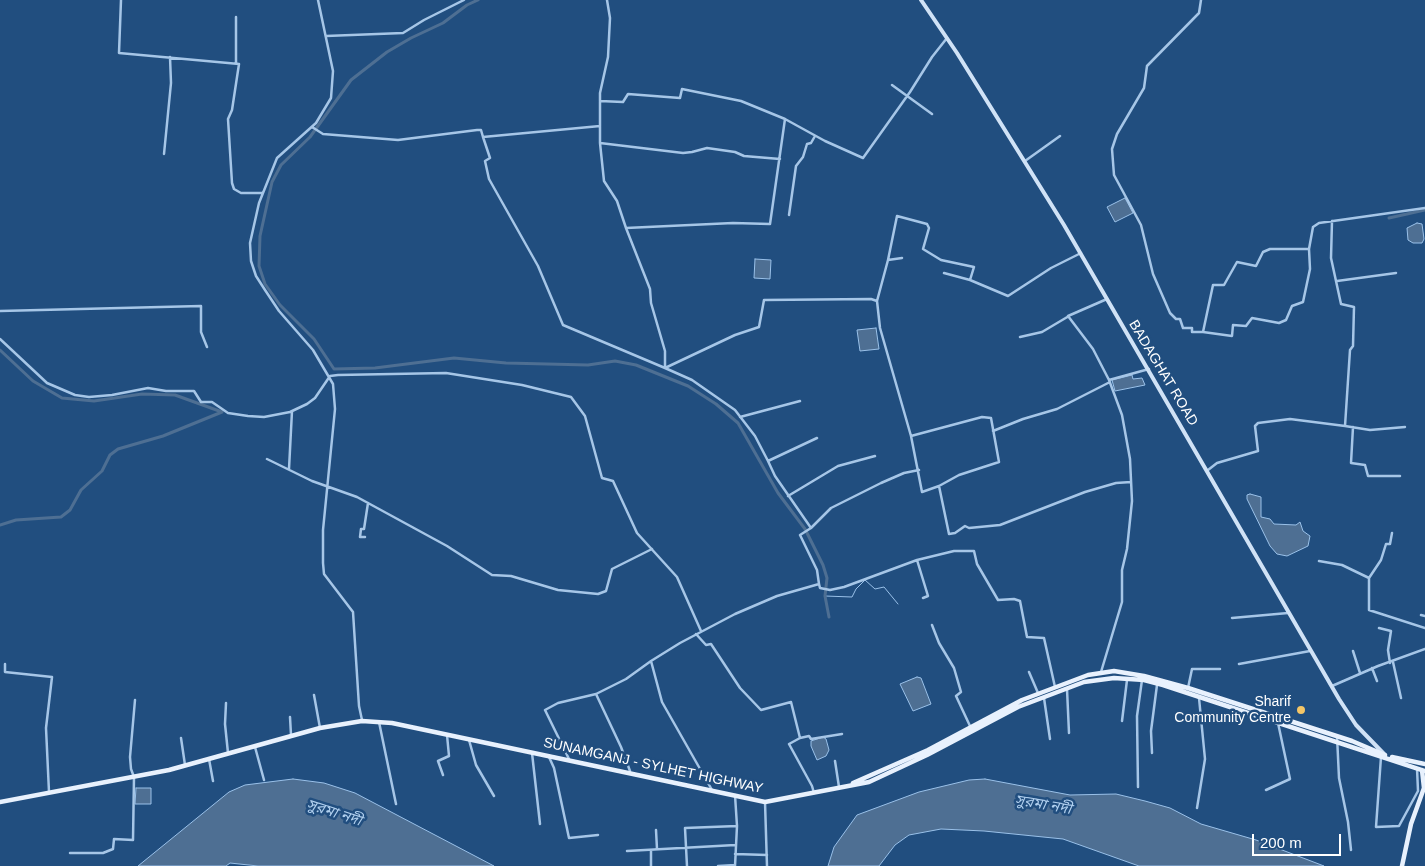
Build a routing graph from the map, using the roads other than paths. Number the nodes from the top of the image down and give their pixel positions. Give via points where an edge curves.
1 (121, 0) edge
2 (318, 0) edge
3 (464, 0) edge
4 (607, 0) edge
5 (921, 0) edge
6 (1201, 0) edge
7 (236, 17) dead end
8 (326, 36) junction
9 (947, 38) junction
10 (170, 57) junction
11 (236, 63) junction
12 (892, 85) dead end
13 (906, 96) junction
14 (600, 101) junction
15 (932, 114) dead end
16 (785, 119) junction
17 (600, 126) junction
18 (312, 127) junction
19 (815, 136) junction
20 (1060, 136) dead end
21 (483, 137) junction
22 (600, 143) junction
23 (164, 154) dead end
24 (780, 159) junction
25 (1025, 160) junction
26 (262, 193) junction
27 (1425, 208) edge
28 (789, 215) dead end
29 (1332, 221) junction
30 (626, 228) junction
31 (1309, 249) junction
32 (1081, 253) junction
33 (902, 258) dead end
34 (888, 260) junction
35 (944, 272) dead end
36 (1396, 273) dead end
37 (970, 280) junction
38 (1337, 281) junction
39 (1107, 298) junction
40 (877, 301) junction
41 (0, 311) edge
42 (1069, 316) junction
43 (1203, 332) junction
44 (1020, 337) dead end
45 (0, 339) edge
46 (207, 347) dead end
47 (665, 368) junction
48 (1149, 369) junction
49 (330, 376) junction
50 (1110, 380) junction
51 (800, 401) dead end
52 (292, 411) junction
53 (740, 417) junction
54 (1345, 426) junction
55 (1353, 427) junction
56 (1405, 428) dead end
57 (993, 431) junction
58 (911, 436) junction
59 (817, 438) dead end
60 (875, 456) dead end
61 (267, 459) dead end
62 (768, 461) junction
63 (289, 469) junction
64 (919, 470) junction
65 (1208, 470) junction
66 (1400, 476) dead end
67 (1131, 482) junction
68 (328, 486) junction
69 (939, 486) junction
70 (788, 496) junction
71 (368, 504) junction
72 (810, 529) junction
73 (1392, 533) dead end
74 (365, 537) dead end
75 (652, 549) junction
76 (917, 560) junction
77 (1319, 561) dead end
78 (1370, 578) junction
79 (820, 586) junction
80 (923, 598) dead end
81 (1290, 613) junction
82 (1421, 615) dead end
83 (1425, 616) edge
84 (1232, 618) dead end
85 (932, 625) dead end
86 (1379, 628) dead end
87 (1425, 628) edge
88 (701, 632) junction
89 (696, 634) junction
90 (1425, 650) edge
91 (1312, 651) junction
92 (1353, 651) dead end
93 (651, 661) junction
94 (1392, 662) junction
95 (5, 664) dead end
96 (1239, 664) dead end
97 (1372, 668) junction
98 (1220, 669) dead end
99 (1030, 672) dead end
100 (1101, 672) junction
101 (1360, 673) junction
102 (1127, 678) junction
103 (1142, 680) junction
104 (1377, 681) dead end
105 (1157, 683) junction
106 (1332, 686) junction
107 (1055, 687) junction
108 (1067, 688) junction
109 (1188, 688) junction
110 (1038, 693) junction
111 (596, 694) junction
112 (314, 695) dead end
113 (1199, 696) junction
114 (1044, 697) junction
115 (1401, 698) dead end
116 (135, 700) dead end
117 (226, 703) dead end
118 (1241, 710) junction
119 (290, 717) dead end
120 (1122, 721) dead end
121 (362, 722) junction
122 (379, 722) junction
123 (1242, 722) dead end
124 (1278, 723) junction
125 (970, 726) junction
126 (320, 728) junction
127 (1302, 728) junction
128 (1069, 733) dead end
129 (842, 734) dead end
130 (291, 735) junction
131 (447, 735) junction
132 (1337, 736) junction
133 (181, 738) dead end
134 (800, 738) junction
135 (1050, 739) dead end
136 (469, 740) junction
137 (1352, 741) junction
138 (1336, 742) junction
139 (255, 745) junction
140 (1350, 747) junction
141 (532, 752) junction
142 (1152, 753) dead end
143 (228, 754) junction
144 (549, 755) junction
145 (1384, 757) junction
146 (209, 759) junction
147 (569, 759) junction
148 (835, 762) dead end
149 (1425, 764) edge
150 (186, 766) junction
151 (894, 767) junction
152 (1421, 770) edge
153 (630, 771) junction
154 (443, 775) dead end
155 (134, 777) junction
156 (264, 780) dead end
157 (213, 781) dead end
158 (1138, 787) dead end
159 (842, 788) junction
160 (1425, 788) edge
161 (712, 790) junction
162 (1266, 790) dead end
163 (49, 794) junction
164 (735, 794) junction
165 (814, 794) junction
166 (494, 796) dead end
167 (0, 802) edge
168 (765, 802) junction
169 (396, 804) dead end
170 (1197, 808) dead end
171 (540, 824) dead end
172 (737, 826) junction
173 (656, 830) dead end
174 (598, 835) dead end
175 (736, 845) junction
176 (686, 848) junction
177 (657, 849) junction
178 (651, 850) junction
179 (1351, 850) dead end
180 (627, 851) dead end
181 (70, 853) dead end
182 (735, 854) junction
183 (767, 855) junction
184 (651, 866) edge
185 (687, 866) edge
186 (718, 866) edge
187 (735, 866) edge
188 (767, 866) edge
189 (1402, 866) edge

1 - 10 street via 118,53
2 - 8 street
3 - 8 street via 403,33
4 - 14 street via 610,18 608,56
5 - 9 main road, BADAGHAT ROAD
6 - 43 street via 1199,13 1147,66 1144,88 1116,134 1112,149 1114,175 1141,225 1153,274 1170,313 1180,319 1183,328
7 - 11 street
8 - 18 street via 333,72 331,98
9 - 13 street
9 - 25 main road, BADAGHAT ROAD
10 - 11 street
10 - 23 street via 171,83
11 - 26 street via 239,64 238,82 228,124 232,184 241,193
12 - 13 street
13 - 15 street
13 - 19 street via 863,158
14 - 16 street via 624,102 628,94 680,98 682,90 687,90 742,101
14 - 17 street
16 - 19 street
16 - 24 street
17 - 21 street
17 - 22 street
18 - 21 street via 319,132 349,137 398,140 481,130
18 - 26 street via 277,158
19 - 28 street via 796,166
20 - 25 street
21 - 47 street via 490,158 485,161 489,179 538,266 563,325
22 - 24 street via 683,153 707,148
22 - 30 street via 604,181 617,201
24 - 30 street via 770,224
25 - 32 main road, BADAGHAT ROAD
26 - 49 street via 250,243 256,276 279,311 314,350
27 - 29 street
29 - 31 street via 1314,224
29 - 38 street via 1331,258
30 - 47 street via 650,289
31 - 43 street via 1270,249 1263,252 1256,266 1237,262 1224,285 1213,285
31 - 43 street via 1310,269 1303,302 1292,306 1286,320 1279,323 1252,318 1246,326 1233,325 1232,336
32 - 37 street via 1008,296
32 - 39 main road, BADAGHAT ROAD
33 - 34 street
34 - 37 street via 897,216 927,224 923,250 940,260 974,267
34 - 40 street
35 - 37 street
36 - 38 street
38 - 54 street via 1341,304 1354,308
39 - 42 street
39 - 48 main road, BADAGHAT ROAD
40 - 47 street via 764,300 758,326
40 - 58 street via 880,328
41 - 46 street via 201,306 201,332
42 - 44 street via 1042,332
42 - 50 street
45 - 52 street via 47,383 75,395 112,395 148,388 194,391 201,402 212,402 228,413 264,417
47 - 53 street via 692,380
48 - 50 street
48 - 65 main road, BADAGHAT ROAD
49 - 52 street via 315,398
49 - 68 street via 335,409
49 - 75 street via 446,373 522,385 571,397 586,416 602,478 613,481 636,533
50 - 57 street via 1057,409
50 - 67 street via 1122,415
51 - 53 street
52 - 63 street
53 - 62 street
54 - 55 street
54 - 65 street via 1290,419 1258,423 1255,426 1258,451 1218,462
55 - 56 street via 1370,430
55 - 66 street via 1351,463 1365,465 1368,476
57 - 58 street via 988,416
57 - 69 street via 999,462 959,475
58 - 64 street
59 - 62 street
60 - 70 street via 838,466
61 - 63 street
62 - 70 street
63 - 68 street
64 - 69 street via 922,492
64 - 72 street via 889,480 831,508
65 - 81 main road, BADAGHAT ROAD
67 - 69 street via 1085,492 1000,525 965,526 950,534
67 - 100 street via 1122,602
68 - 71 street
68 - 121 street via 323,530 324,574 353,612
70 - 72 street
71 - 74 street via 360,537
71 - 75 street via 447,546 492,576 511,576 566,591 598,594 606,591 612,569
72 - 79 street via 801,535 817,570
73 - 78 street via 1390,544 1386,544
75 - 88 street via 678,578
76 - 79 street via 830,590
76 - 80 street via 928,596
76 - 107 street via 954,551 974,551 977,564 998,600 1020,601 1027,637 1044,638
77 - 78 street via 1342,565
78 - 87 street via 1369,610
79 - 88 street via 776,596
81 - 84 street
81 - 91 main road, BADAGHAT ROAD
82 - 83 street
85 - 125 street via 954,668 961,692 956,696
86 - 94 street via 1391,631 1388,650
88 - 89 street
89 - 93 street
89 - 134 street via 706,645 711,644 740,688 762,710 791,702
90 - 94 street
91 - 96 street
91 - 106 main road, BADAGHAT ROAD
92 - 101 street
93 - 111 street via 626,679
93 - 161 street via 662,702
94 - 97 street
94 - 115 street
95 - 163 street via 5,672 52,677 46,728
97 - 101 street
97 - 104 street
98 - 109 street via 1192,669
99 - 110 street
100 - 107 main road
100 - 109 main road via 1144,676
101 - 106 street
102 - 103 main road
102 - 108 main road via 1096,678
102 - 120 street
103 - 105 main road
103 - 158 street via 1137,716
105 - 113 main road
105 - 142 street via 1151,731
106 - 145 main road, BADAGHAT ROAD via 1356,725
107 - 110 main road
108 - 114 main road
108 - 128 street
109 - 127 main road
110 - 125 main road
111 - 147 street via 558,703 545,710
111 - 153 street
112 - 126 street
113 - 118 main road
113 - 170 street via 1205,758
114 - 135 street
114 - 151 main road via 991,720 927,755
116 - 155 street via 130,763
117 - 143 street via 224,724
118 - 123 street
118 - 124 main road
119 - 130 street
121 - 122 main road, SUNAMGANJ - SYLHET HIGHWAY
121 - 126 main road, SUNAMGANJ - SYLHET HIGHWAY
122 - 131 main road, SUNAMGANJ - SYLHET HIGHWAY
122 - 169 street
124 - 127 main road
124 - 162 street via 1290,779
125 - 151 main road
126 - 130 main road, SUNAMGANJ - SYLHET HIGHWAY
127 - 132 main road
127 - 138 main road
129 - 134 street
130 - 139 main road, SUNAMGANJ - SYLHET HIGHWAY
131 - 136 main road, SUNAMGANJ - SYLHET HIGHWAY
131 - 154 street via 448,756 438,761
132 - 137 main road
132 - 138 street
133 - 150 street
134 - 165 street via 789,744
136 - 141 main road, SUNAMGANJ - SYLHET HIGHWAY
136 - 166 street via 476,765
137 - 140 main road
137 - 145 main road
138 - 140 main road
138 - 179 street via 1338,778
139 - 143 main road, SUNAMGANJ - SYLHET HIGHWAY
139 - 156 street
140 - 145 main road
141 - 144 main road, SUNAMGANJ - SYLHET HIGHWAY
141 - 171 street
143 - 146 main road, SUNAMGANJ - SYLHET HIGHWAY
144 - 147 main road, SUNAMGANJ - SYLHET HIGHWAY
144 - 174 street via 569,838
145 - 149 main road
145 - 152 main road
145 - 152 street via 1376,827 1400,826 1418,791
146 - 150 main road, SUNAMGANJ - SYLHET HIGHWAY
146 - 157 street
147 - 153 main road, SUNAMGANJ - SYLHET HIGHWAY
148 - 159 street
150 - 155 main road, SUNAMGANJ - SYLHET HIGHWAY
151 - 159 main road, SUNAMGANJ - SYLHET HIGHWAY
152 - 160 main road
153 - 161 main road, SUNAMGANJ - SYLHET HIGHWAY
155 - 163 main road, SUNAMGANJ - SYLHET HIGHWAY
155 - 181 street via 133,840 114,840 113,849 104,854
159 - 165 main road, SUNAMGANJ - SYLHET HIGHWAY
160 - 189 main road via 1411,824
161 - 164 main road, SUNAMGANJ - SYLHET HIGHWAY
163 - 167 main road, SUNAMGANJ - SYLHET HIGHWAY
164 - 168 main road, SUNAMGANJ - SYLHET HIGHWAY
164 - 172 street
165 - 168 main road, SUNAMGANJ - SYLHET HIGHWAY
168 - 183 street
172 - 175 street
172 - 176 street via 684,828
173 - 177 street
175 - 176 street
175 - 182 street
176 - 177 street
176 - 185 street
177 - 178 street
178 - 180 street
178 - 184 street
182 - 183 street
182 - 187 street
183 - 188 street
186 - 187 street

